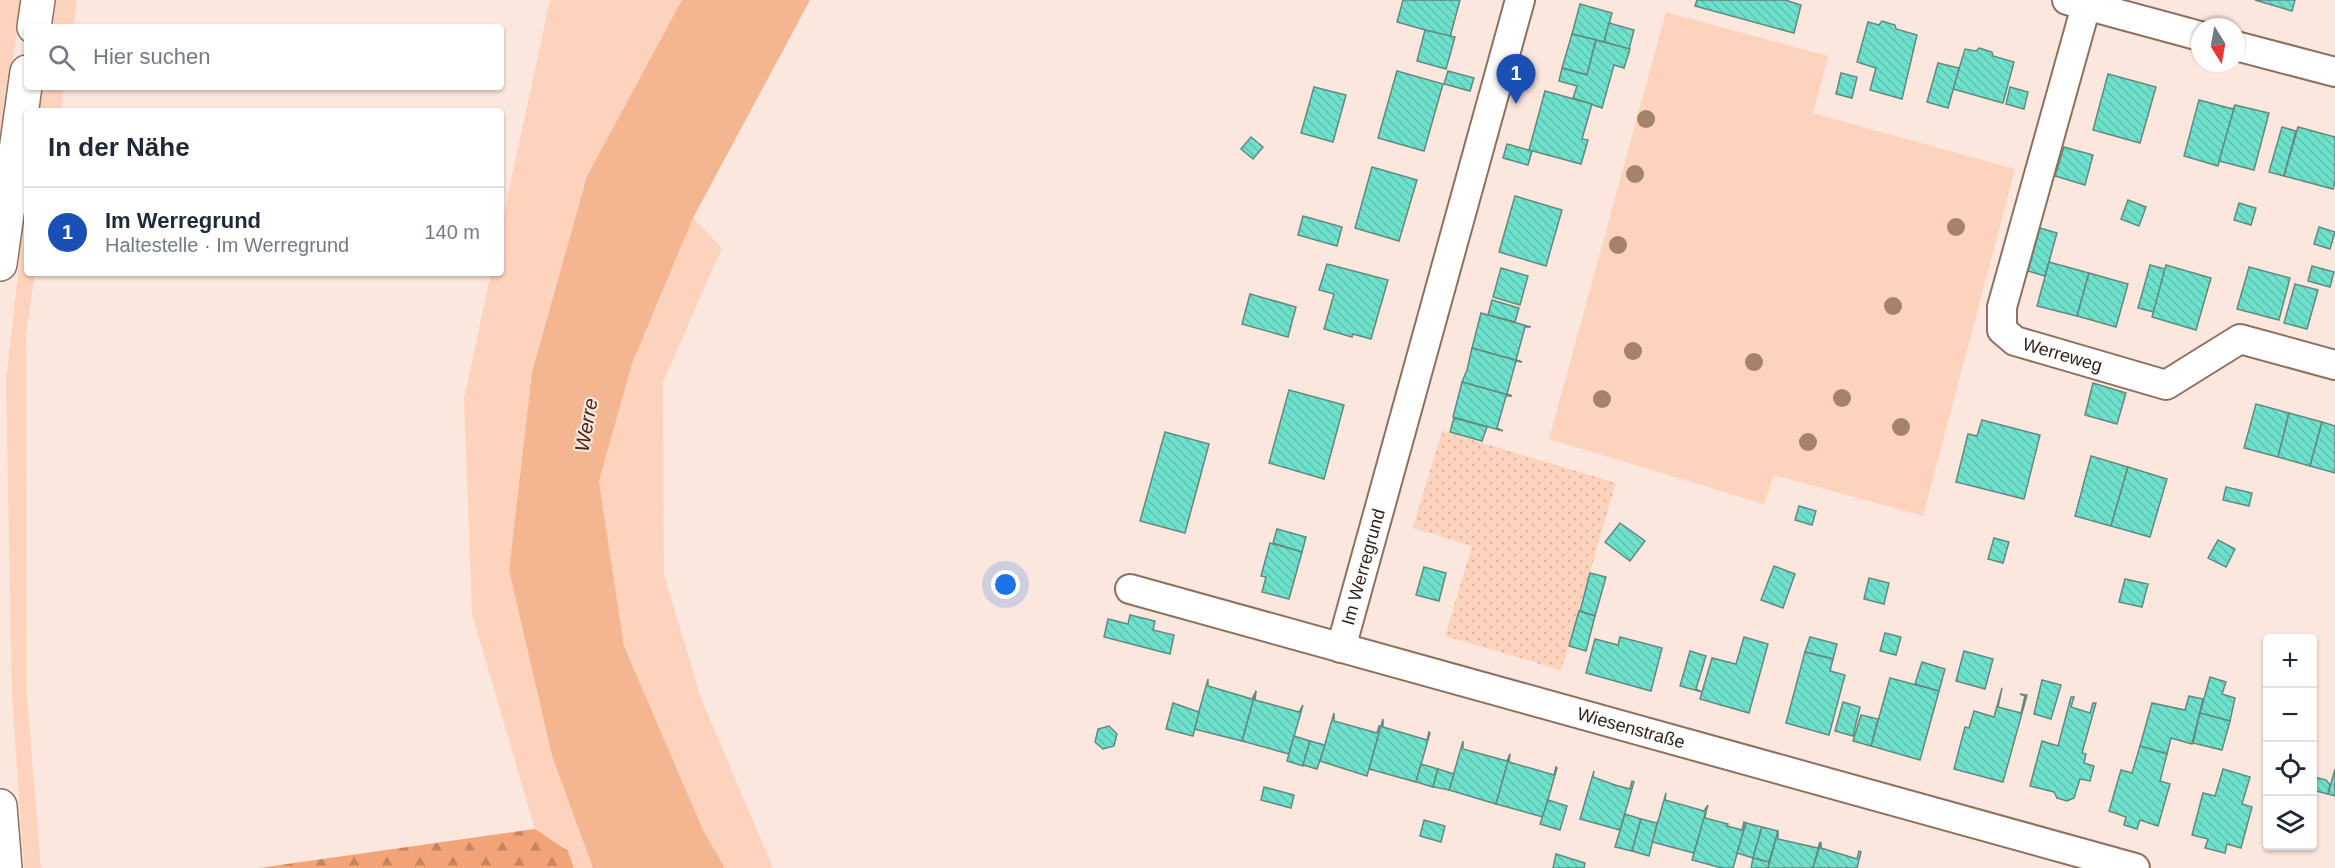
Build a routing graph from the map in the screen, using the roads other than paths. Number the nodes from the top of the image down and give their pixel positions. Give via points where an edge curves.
1 (38, 0) edge
2 (1520, 0) edge
3 (2077, 3) edge
4 (34, 24) edge
5 (2191, 34) edge
6 (2245, 48) edge
7 (2335, 72) edge
8 (24, 90) edge
9 (0, 264) edge
10 (2335, 365) edge
11 (1130, 589) dead end
12 (1341, 648) junction
13 (0, 806) edge
14 (5, 868) edge
15 (2135, 868) edge

1 - 4 main road
2 - 12 street, Im Werregrund
3 - 5 street
3 - 10 street, Werreweg via 2002,307 2002,330 2015,341 2166,385 2240,339
6 - 7 street
8 - 9 main road
11 - 12 street, Wiesenstraße
12 - 15 street, Wiesenstraße
13 - 14 main road

